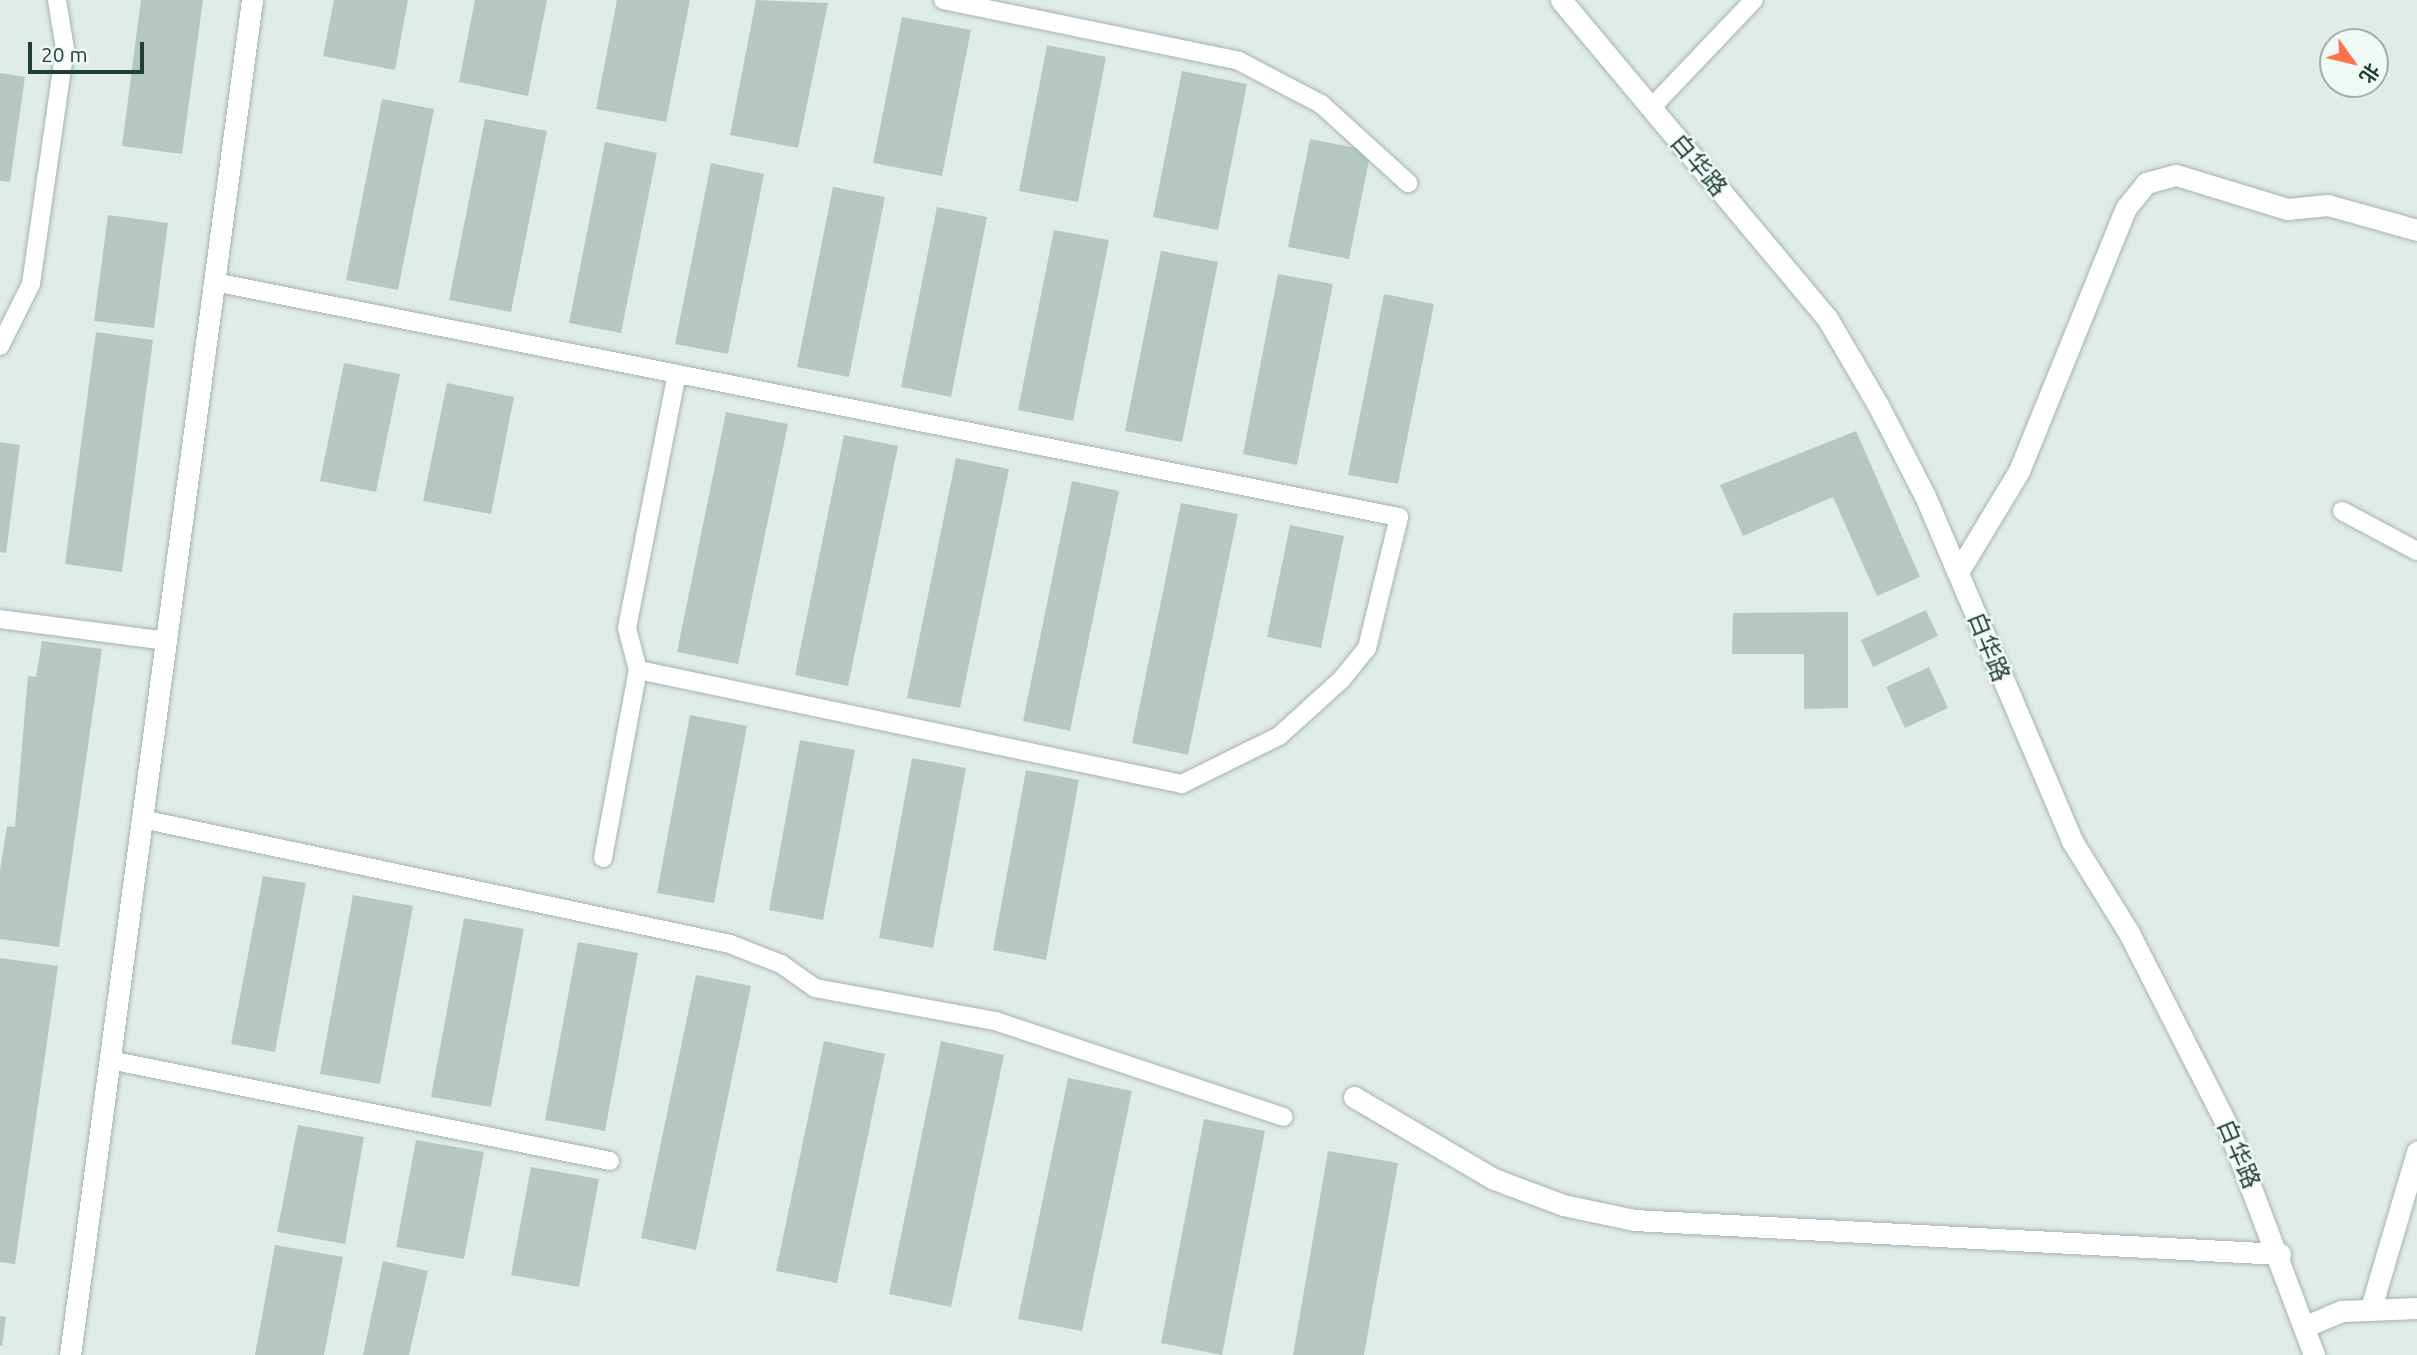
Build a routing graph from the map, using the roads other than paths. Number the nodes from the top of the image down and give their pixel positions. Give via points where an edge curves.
1 (57, 0) edge
2 (251, 0) edge
3 (943, 0) edge
4 (1561, 0) edge
5 (1754, 0) edge
6 (1651, 108) junction
7 (1408, 183) dead end
8 (2417, 230) edge
9 (214, 282) junction
10 (0, 346) edge
11 (677, 374) junction
12 (2342, 511) dead end
13 (2417, 551) edge
14 (1958, 572) junction
15 (0, 619) edge
16 (166, 641) junction
17 (638, 670) junction
18 (142, 819) junction
19 (603, 858) dead end
20 (110, 1060) junction
21 (1354, 1097) dead end
22 (1283, 1117) dead end
23 (2417, 1152) edge
24 (610, 1161) dead end
25 (2280, 1254) junction
26 (2371, 1308) junction
27 (2417, 1308) edge
28 (2306, 1326) junction
29 (70, 1355) edge
30 (2314, 1355) edge

1 - 10 lane via 65,49 31,284
2 - 9 street
3 - 7 lane via 1239,61 1321,104
4 - 6 street, 白华路
5 - 6 lane
6 - 14 street, 白华路 via 1827,317 1878,405
8 - 14 street via 2328,205 2287,209 2176,175 2146,183 2126,208 2001,507
9 - 11 lane
9 - 16 street
11 - 17 lane via 626,628
11 - 17 lane via 1399,517 1367,648 1341,680 1279,736 1182,784
12 - 13 lane
14 - 25 street, 白华路 via 2072,841 2181,1029
15 - 16 lane
16 - 18 street
17 - 19 lane
18 - 20 street
18 - 22 lane via 730,944 781,964 815,988 995,1021
20 - 24 lane
20 - 29 street
21 - 25 street via 1494,1179 1563,1205 1634,1220
23 - 26 street
25 - 28 street, 白华路
26 - 27 street
26 - 28 street
28 - 30 street, 白华路

